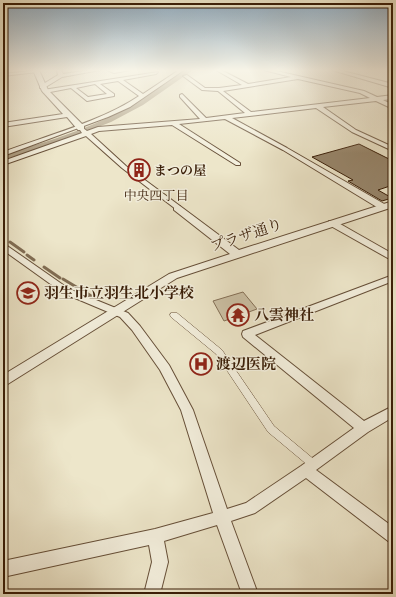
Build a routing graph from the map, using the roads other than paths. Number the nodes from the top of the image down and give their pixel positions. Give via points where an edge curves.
1 (52, 98) edge
2 (140, 98) edge
3 (184, 98) edge
4 (229, 98) edge
5 (387, 98) edge
6 (378, 99) junction
7 (317, 106) junction
8 (393, 107) edge
9 (68, 115) junction
10 (251, 115) junction
11 (227, 118) junction
12 (205, 120) junction
13 (173, 123) junction
14 (3, 125) edge
15 (82, 129) junction
16 (393, 149) edge
17 (3, 154) edge
18 (3, 163) edge
19 (238, 164) dead end
20 (388, 206) edge
21 (177, 208) joint
22 (332, 223) junction
23 (3, 246) edge
24 (238, 254) junction
25 (393, 258) edge
26 (393, 278) edge
27 (116, 310) junction
28 (174, 315) dead end
29 (3, 382) edge
30 (393, 411) edge
31 (363, 428) junction
32 (310, 467) junction
33 (222, 517) junction
34 (155, 536) junction
35 (393, 536) edge
36 (3, 569) edge
37 (152, 594) edge
38 (250, 594) edge

1 - 9 street
2 - 15 street
3 - 12 street
4 - 10 street
5 - 6 street
6 - 7 street
6 - 8 street
7 - 10 street
7 - 16 street via 354,131
9 - 14 street
9 - 15 street
10 - 11 street
11 - 12 street
11 - 20 street
12 - 13 street
13 - 15 street
13 - 19 street
15 - 17 street
15 - 18 street
15 - 21 street
20 - 22 street, プラザ通り
21 - 24 street
22 - 24 street, プラザ通り
22 - 25 street
23 - 27 street via 66,291
24 - 27 street, プラザ通り via 174,276
26 - 31 street via 247,334
27 - 29 street, プラザ通り
27 - 33 street via 136,328 178,390
28 - 32 street via 220,352 271,429
30 - 31 street
31 - 32 street
32 - 33 street via 250,508
32 - 35 street
33 - 34 street
33 - 38 street
34 - 36 street
34 - 37 street via 160,562

